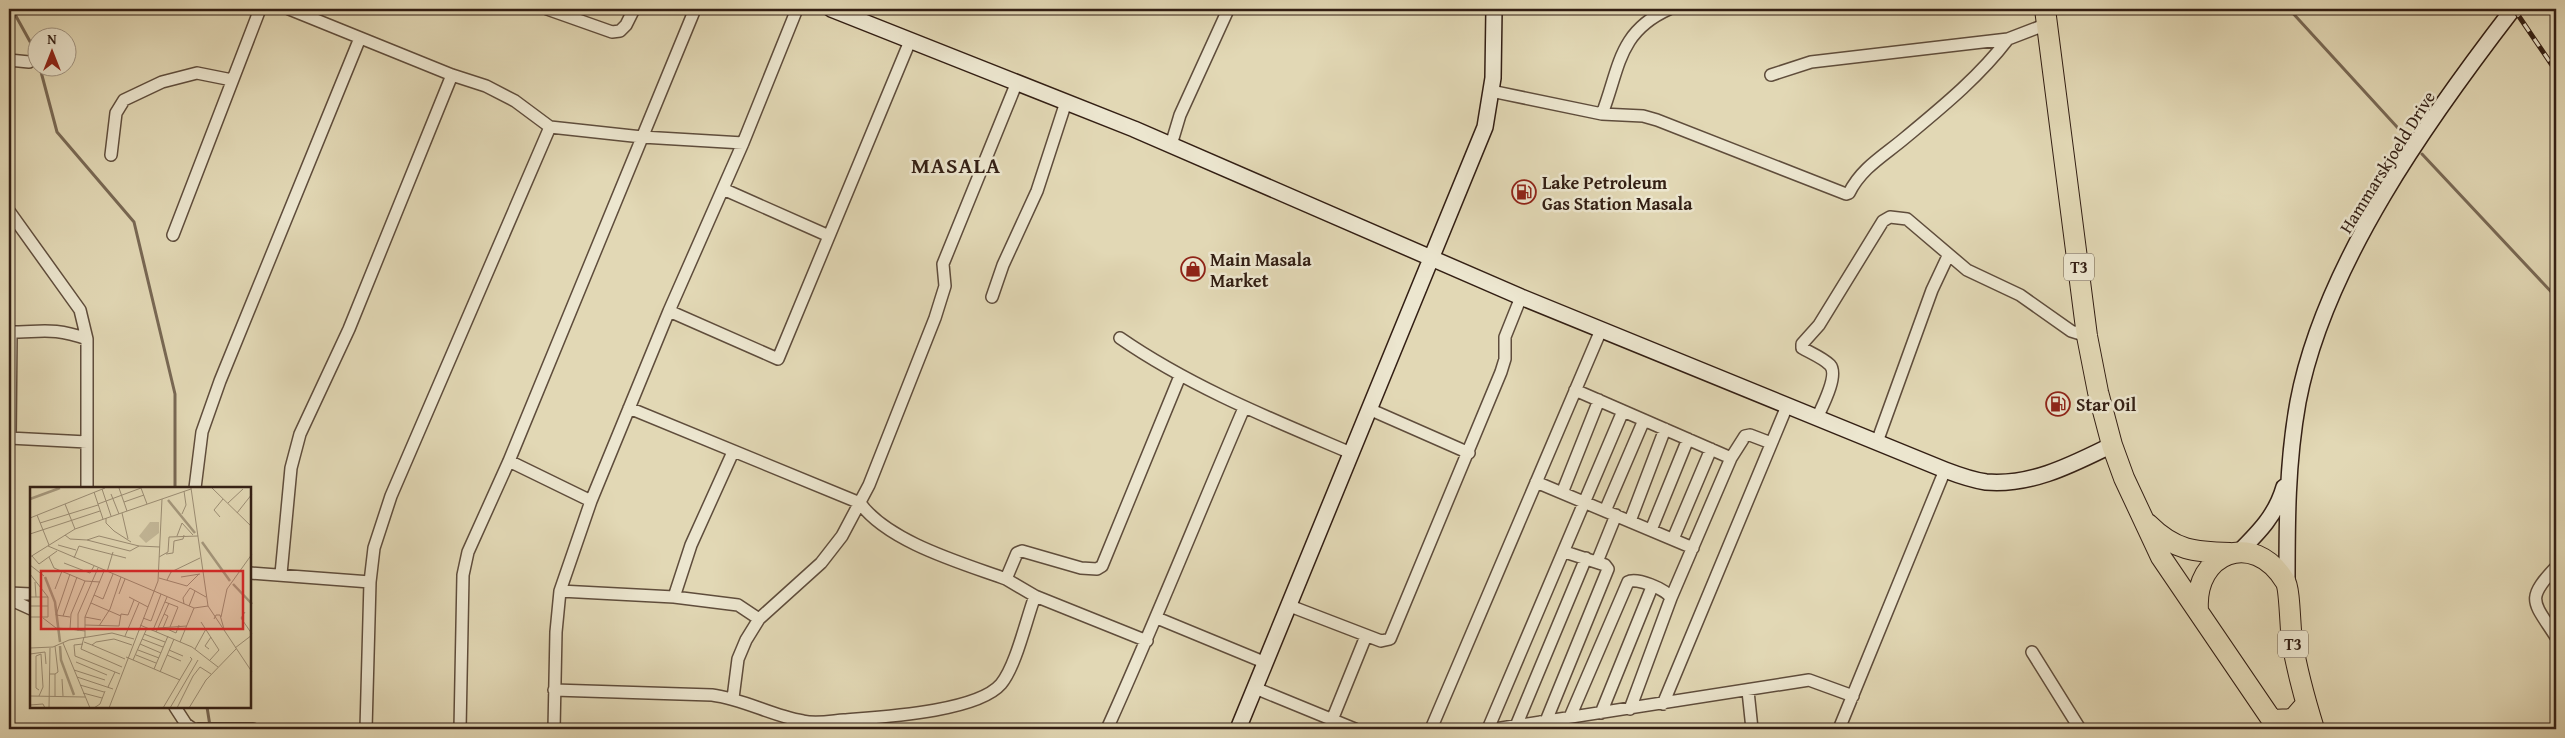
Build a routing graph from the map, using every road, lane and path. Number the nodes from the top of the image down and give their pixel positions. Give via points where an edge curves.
1 (260, 9) edge
2 (289, 9) edge
3 (547, 9) edge
4 (634, 9) edge
5 (695, 9) edge
6 (797, 9) edge
7 (831, 9) edge
8 (1494, 9) edge
9 (1669, 9) edge
10 (2513, 9) edge
11 (1227, 12) dead end
12 (2046, 16) edge
13 (360, 38) junction
14 (2008, 39) junction
15 (910, 41) junction
16 (9, 60) edge
17 (28, 62) edge
18 (452, 75) junction
19 (1771, 76) dead end
20 (232, 80) junction
21 (1017, 82) junction
22 (1491, 91) junction
23 (1066, 102) junction
24 (1602, 114) junction
25 (550, 127) junction
26 (642, 137) junction
27 (743, 143) junction
28 (1171, 146) junction
29 (111, 154) dead end
30 (723, 189) junction
31 (9, 211) edge
32 (173, 235) dead end
33 (829, 236) junction
34 (1948, 256) junction
35 (1432, 257) junction
36 (992, 297) dead end
37 (1521, 297) junction
38 (669, 311) junction
39 (1601, 330) junction
40 (10, 332) edge
41 (2087, 336) junction
42 (1120, 338) dead end
43 (87, 339) junction
44 (1180, 376) junction
45 (1575, 390) junction
46 (1599, 400) junction
47 (1787, 406) junction
48 (629, 408) junction
49 (1244, 408) junction
50 (1369, 409) junction
51 (1623, 411) junction
52 (1817, 418) junction
53 (1644, 420) junction
54 (1665, 429) junction
55 (9, 438) edge
56 (1688, 439) junction
57 (87, 442) junction
58 (1877, 442) junction
59 (1771, 444) junction
60 (2112, 445) junction
61 (1710, 449) junction
62 (733, 452) junction
63 (1469, 453) junction
64 (1351, 454) junction
65 (1731, 458) junction
66 (509, 461) junction
67 (1945, 470) junction
68 (2288, 471) junction
69 (1536, 482) junction
70 (87, 487) edge
71 (195, 487) edge
72 (1562, 493) junction
73 (591, 501) junction
74 (1585, 502) junction
75 (860, 503) junction
76 (1611, 513) junction
77 (2142, 518) junction
78 (1630, 521) junction
79 (1651, 530) junction
80 (1673, 539) junction
81 (1693, 548) junction
82 (1565, 552) junction
83 (2234, 552) junction
84 (1591, 560) junction
85 (2556, 568) edge
86 (251, 573) edge
87 (281, 574) junction
88 (1006, 579) junction
89 (370, 582) junction
90 (2287, 583) junction
91 (1652, 587) junction
92 (560, 591) junction
93 (9, 593) edge
94 (30, 594) edge
95 (1035, 596) junction
96 (674, 597) junction
97 (1671, 598) junction
98 (9, 599) edge
99 (1290, 606) junction
100 (30, 610) edge
101 (2198, 610) junction
102 (1157, 618) junction
103 (759, 619) junction
104 (1366, 636) junction
105 (2556, 637) edge
106 (1147, 641) junction
107 (2032, 652) dead end
108 (1266, 663) junction
109 (1255, 688) junction
110 (554, 690) junction
111 (1748, 691) junction
112 (1853, 696) junction
113 (733, 698) junction
114 (1663, 704) junction
115 (2306, 704) junction
116 (176, 708) edge
117 (1630, 708) junction
118 (1600, 713) junction
119 (1570, 717) junction
120 (1543, 721) junction
121 (1335, 724) edge
122 (2275, 725) edge
123 (1516, 726) junction
124 (207, 728) edge
125 (193, 729) edge
126 (198, 729) edge
127 (252, 729) edge
128 (366, 729) edge
129 (460, 729) edge
130 (554, 729) edge
131 (1107, 729) edge
132 (1238, 729) edge
133 (1355, 729) edge
134 (1431, 729) edge
135 (1488, 729) edge
136 (1496, 729) edge
137 (1558, 729) edge
138 (1752, 729) edge
139 (1839, 729) edge
140 (2080, 729) edge
141 (2314, 729) edge

1 - 20 street
2 - 13 street
3 - 4 street via 612,32 620,31 626,25
5 - 26 street
6 - 27 street
7 - 15 street
8 - 22 street
9 - 24 street via 1648,20 1627,42
10 - 68 street, Hammarskjoeld Drive via 2390,186 2361,235 2314,344 2299,400
11 - 28 street via 1180,115
12 - 14 street
12 - 41 highway, T3
13 - 18 street
13 - 71 street via 220,381 202,432
14 - 19 street via 1811,62
14 - 24 street via 1955,96 1875,159 1846,194 1657,120
15 - 21 street
15 - 33 street
16 - 17 street
18 - 25 street via 486,86 516,101
18 - 87 street via 349,329 300,434 291,468
20 - 29 street via 197,73 162,82 124,100 116,113
20 - 32 street
21 - 23 street
21 - 75 street via 943,264 945,286 935,318
22 - 24 street
22 - 35 street via 1485,127
23 - 28 street
23 - 36 street via 1037,191
25 - 26 street
25 - 89 street via 391,496 374,548
26 - 27 street
26 - 66 street
27 - 30 street
28 - 35 street
30 - 33 street
30 - 38 street
31 - 43 street via 80,310
33 - 38 street via 778,359
34 - 41 street via 1967,270 2020,295 2071,331
34 - 52 street via 1942,247 1907,219 1890,217 1884,221 1819,325 1802,344 1802,348 1828,364 1833,372
34 - 58 street via 1932,290
35 - 37 street
35 - 50 street
37 - 39 street
37 - 63 street via 1506,337 1502,372
38 - 48 street
39 - 45 street
39 - 47 street
40 - 43 street via 65,331
40 - 55 street
41 - 60 highway, T3
42 - 44 street
43 - 57 street
44 - 49 street
44 - 88 street via 1102,566 1097,569 1081,568 1022,551 1017,553
45 - 46 street
45 - 69 street
46 - 51 street
46 - 72 street
47 - 52 street
47 - 59 street
48 - 62 street
48 - 73 street
49 - 64 street
49 - 102 street
50 - 63 street
50 - 64 street
51 - 53 street
51 - 74 street
52 - 58 street
53 - 54 street
53 - 76 street
54 - 56 street
54 - 78 street
55 - 57 street
56 - 61 street
56 - 79 street
57 - 70 street
58 - 67 street
59 - 65 street via 1745,436
59 - 114 street
60 - 67 street via 2043,476 2014,482 1986,482
60 - 77 highway, T3
61 - 65 street
61 - 80 street
62 - 75 street
62 - 96 street via 691,545
63 - 104 street via 1393,634 1386,641
64 - 99 street
65 - 81 street
66 - 73 street
66 - 129 street via 468,552 463,575
67 - 112 street
68 - 83 street via 2273,513
68 - 90 street, Hammarskjoeld Drive
69 - 72 street
69 - 134 street
72 - 74 street
73 - 92 street
74 - 76 street
74 - 82 street
75 - 88 street via 868,515 897,536
75 - 103 street via 842,536 821,563
76 - 78 street
76 - 84 street
77 - 83 highway, T3 via 2160,536 2179,547 2199,552
77 - 101 highway, T3 via 2171,574
78 - 79 street
79 - 80 street
80 - 81 street
81 - 97 street
82 - 84 street
82 - 135 street
83 - 90 highway, T3 via 2266,559
83 - 101 highway via 2211,566 2201,582
84 - 120 street via 1607,567 1607,575
84 - 123 street
85 - 105 street via 2535,594 2538,609
86 - 87 street
87 - 89 street
88 - 95 street
89 - 128 street
90 - 115 highway, T3 via 2293,642
91 - 97 street via 1668,593
91 - 118 street
91 - 119 street via 1636,580 1628,582
92 - 96 street
92 - 110 street
93 - 94 street
95 - 106 street
95 - 113 street via 1009,672 1000,685 985,696 965,703 880,717 805,722
96 - 103 street via 738,605
97 - 117 street
98 - 100 street
99 - 104 street
99 - 108 street
101 - 122 highway, T3
102 - 106 street
102 - 108 street
103 - 113 street via 738,659
104 - 121 street
106 - 131 street
107 - 140 street
108 - 109 street
109 - 121 street
109 - 132 street
110 - 113 street via 666,692
110 - 130 street
111 - 112 street via 1809,680
111 - 114 street
111 - 138 street
112 - 139 street
114 - 117 street
115 - 122 highway via 2293,719
115 - 141 highway, T3
116 - 125 street
117 - 118 street
118 - 119 street
119 - 120 street
120 - 123 street
120 - 137 street
121 - 133 street
123 - 136 street
124 - 126 street
124 - 127 street

